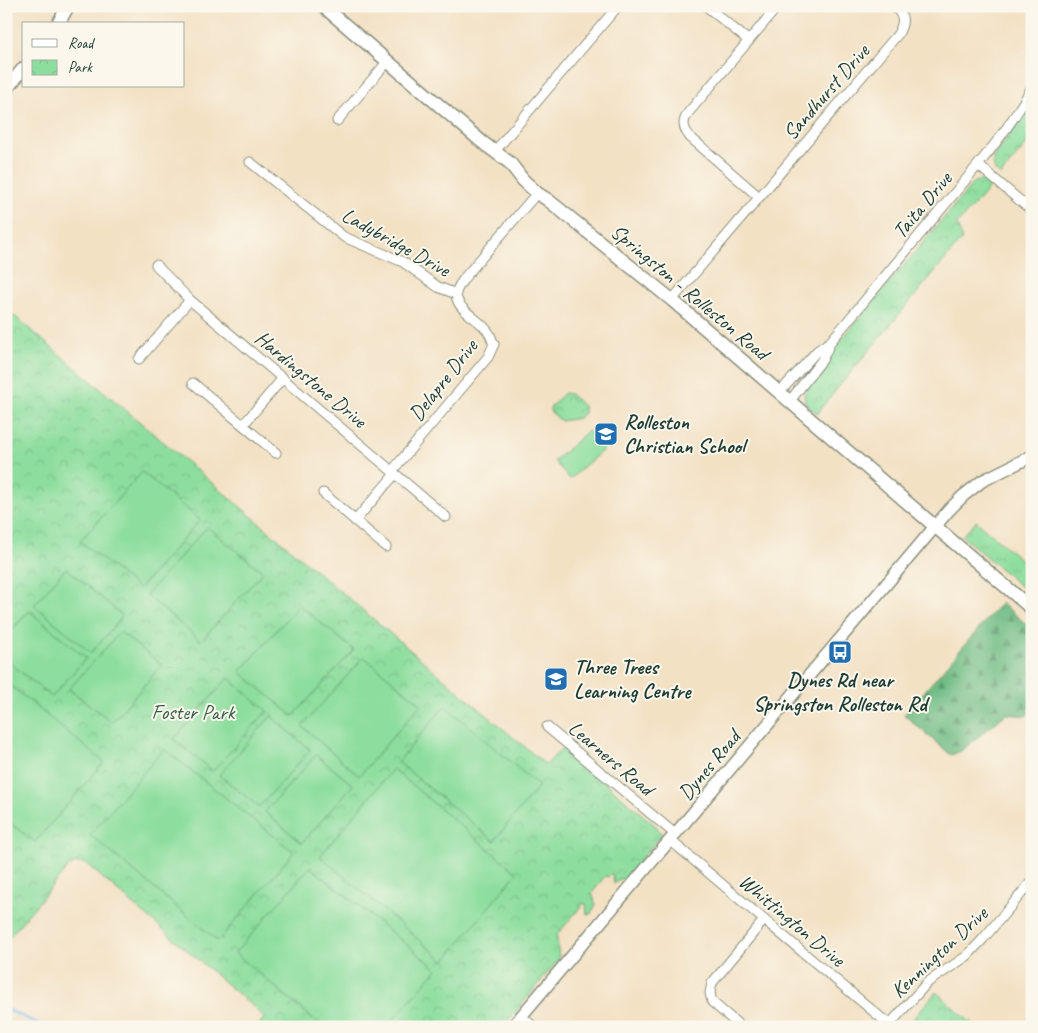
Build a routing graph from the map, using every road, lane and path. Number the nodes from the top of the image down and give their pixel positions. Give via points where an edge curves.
1 (68, 6) edge
2 (323, 6) edge
3 (618, 6) edge
4 (706, 6) edge
5 (778, 6) edge
6 (894, 6) edge
7 (59, 22) edge
8 (748, 41) junction
9 (388, 61) junction
10 (22, 70) edge
11 (1032, 87) edge
12 (6, 89) edge
13 (337, 121) dead end
14 (495, 151) junction
15 (250, 162) dead end
16 (978, 165) junction
17 (537, 193) junction
18 (759, 196) junction
19 (1032, 210) edge
20 (156, 265) dead end
21 (456, 294) junction
22 (190, 300) junction
23 (672, 300) junction
24 (139, 359) dead end
25 (283, 378) junction
26 (193, 383) dead end
27 (784, 397) junction
28 (243, 425) junction
29 (276, 453) dead end
30 (1032, 456) edge
31 (394, 472) junction
32 (323, 493) dead end
33 (446, 517) dead end
34 (355, 521) junction
35 (935, 527) junction
36 (386, 547) dead end
37 (1032, 609) edge
38 (547, 728) dead end
39 (673, 837) junction
40 (1032, 881) edge
41 (764, 920) junction
42 (521, 1016) junction
43 (891, 1026) edge
44 (512, 1027) edge
45 (534, 1027) edge
46 (741, 1027) edge

1 - 7 main road
2 - 9 main road, Springston - Rolleston Road
3 - 14 street
4 - 8 street
5 - 8 street
6 - 18 street, Sandhurst Drive via 902,17 898,34
8 - 18 street via 684,118 684,124 690,137
9 - 13 street
9 - 14 main road, Springston - Rolleston Road
10 - 12 main road
11 - 16 street, Taita Drive via 1014,119
14 - 17 main road, Springston - Rolleston Road
15 - 21 street, Ladybridge Drive via 344,237 403,262 438,287
16 - 19 street
16 - 27 street, Taita Drive via 831,341 817,351
17 - 21 street via 465,277
17 - 23 main road, Springston - Rolleston Road
18 - 23 street, Sandhurst Drive
20 - 22 street, Hardingstone Drive
21 - 31 street, Delapre Drive via 465,310 490,333 494,344 488,357
22 - 24 street
22 - 25 street, Hardingstone Drive
23 - 27 main road, Springston - Rolleston Road
25 - 28 street
25 - 31 street, Hardingstone Drive
26 - 28 street
27 - 35 main road, Springston - Rolleston Road
28 - 29 street
30 - 35 street, Dynes Road via 982,481 963,496
31 - 33 street, Hardingstone Drive
31 - 34 street
32 - 34 street
34 - 36 street
35 - 37 main road, Springston - Rolleston Road
35 - 39 street, Dynes Road
38 - 39 street, Learners Road
39 - 41 street, Whittington Drive
39 - 42 street, Dynes Road
40 - 43 street, Kennington Drive via 967,956 928,982
41 - 43 street, Whittington Drive
41 - 46 street via 712,983 712,1002
42 - 44 street, Dynes Road
42 - 45 street

